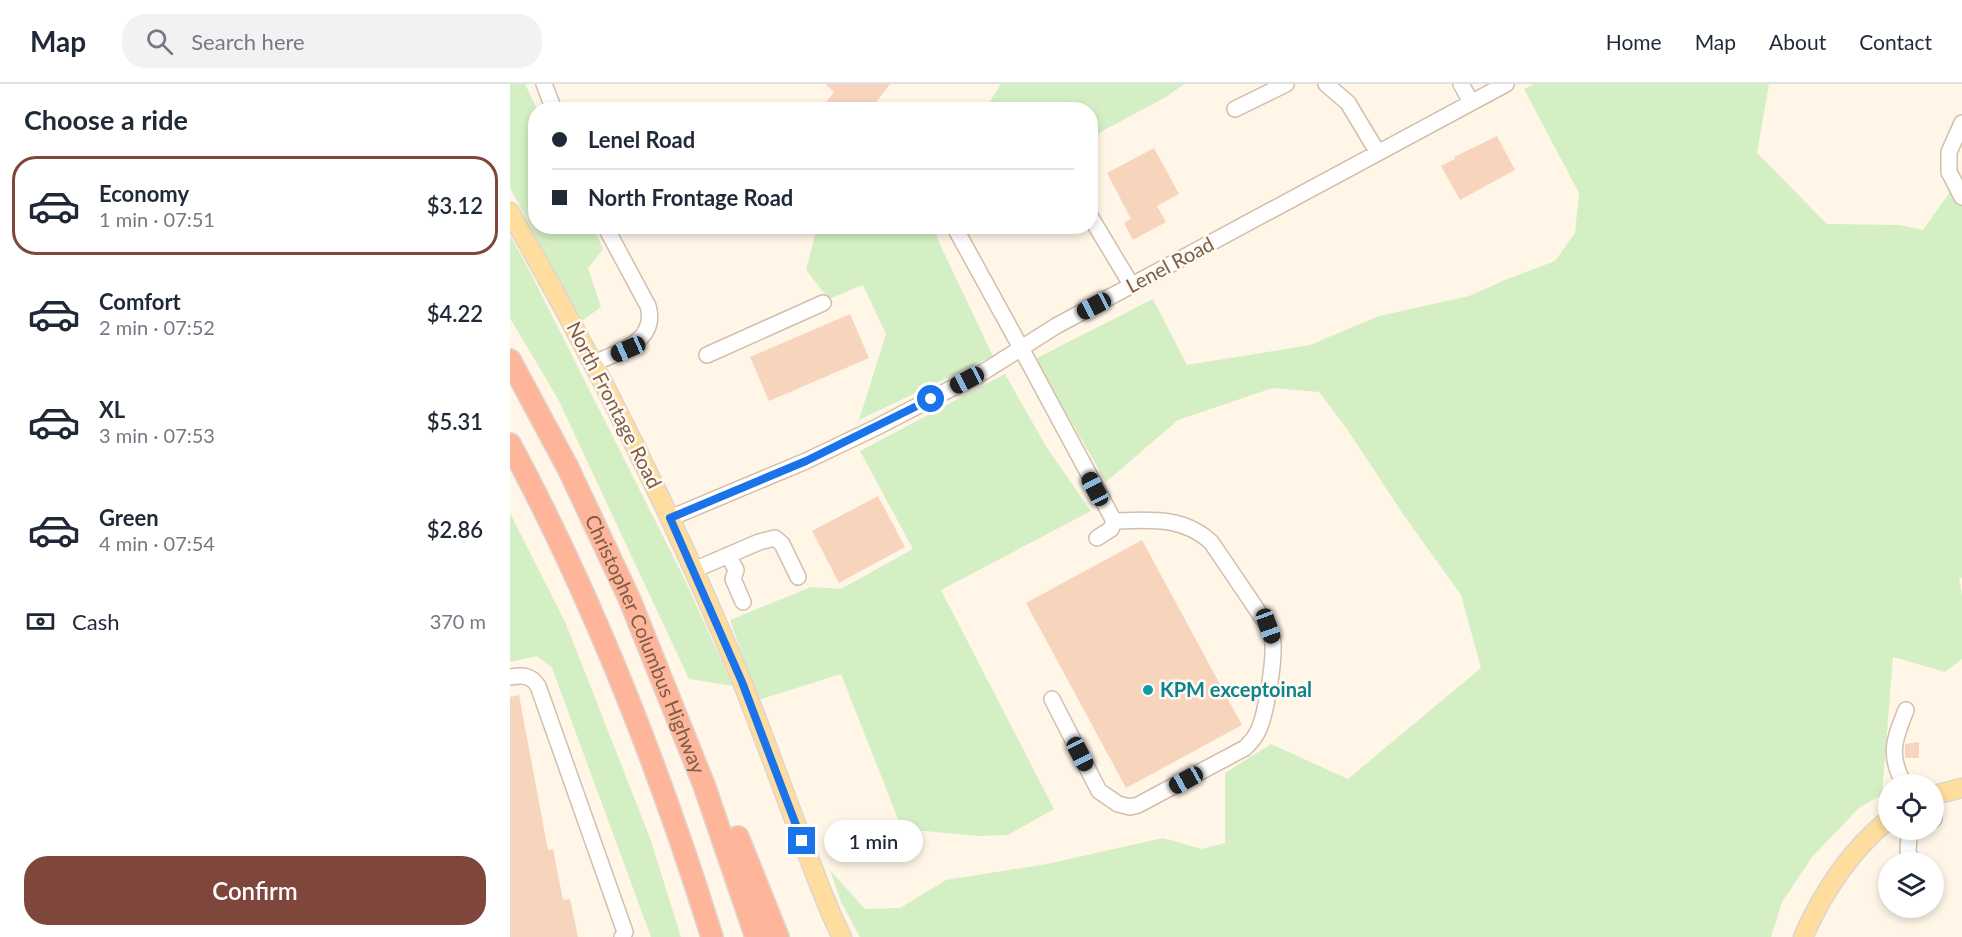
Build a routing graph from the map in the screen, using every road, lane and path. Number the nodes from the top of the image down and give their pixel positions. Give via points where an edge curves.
1 (544, 84) edge
2 (1286, 84) edge
3 (1326, 84) edge
4 (1461, 84) edge
5 (1503, 85) edge
6 (551, 102) edge
7 (1471, 102) junction
8 (1235, 109) dead end
9 (1962, 123) edge
10 (1378, 153) junction
11 (1962, 197) edge
12 (510, 212) edge
13 (1098, 229) edge
14 (609, 234) edge
15 (958, 234) edge
16 (1132, 286) junction
17 (823, 303) dead end
18 (1022, 348) junction
19 (707, 355) dead end
20 (510, 360) edge
21 (594, 363) junction
22 (510, 444) edge
23 (670, 518) junction
24 (1114, 521) junction
25 (1097, 538) dead end
26 (728, 555) junction
27 (694, 570) junction
28 (798, 577) dead end
29 (743, 602) dead end
30 (510, 677) edge
31 (1052, 699) dead end
32 (1906, 710) dead end
33 (1898, 774) edge
34 (704, 785) junction
35 (1962, 788) edge
36 (1944, 792) edge
37 (1878, 828) edge
38 (710, 934) edge
39 (1805, 936) edge
40 (622, 937) edge
41 (756, 937) edge
42 (778, 937) edge
43 (842, 937) edge

1 - 6 street
2 - 8 street
3 - 10 street via 1348,103
4 - 7 street
5 - 7 street, Lenel Road
7 - 10 street, Lenel Road
9 - 11 street via 1949,152 1949,172
10 - 16 street, Lenel Road
12 - 21 main road, North Frontage Road
13 - 16 street
14 - 21 street via 648,306 650,319 647,331 636,344
15 - 18 street
16 - 18 street, Lenel Road
17 - 19 street
18 - 23 street, Lenel Road via 877,427
18 - 24 street
20 - 34 highway, Christopher Columbus Highway via 568,468 628,598
21 - 23 main road, North Frontage Road
22 - 38 highway, Christopher Columbus Highway via 601,636 658,776
23 - 27 main road, North Frontage Road
24 - 25 street via 1111,529
24 - 31 street via 1175,522 1196,530 1211,542 1272,637 1261,725 1245,748 1138,806 1124,806 1099,791
26 - 27 street
26 - 28 street via 775,538
26 - 29 street via 736,570 733,579
27 - 43 main road, North Frontage Road
30 - 40 street via 528,676 538,686 625,932
32 - 33 street via 1894,748
34 - 41 highway, Christopher Columbus Highway
34 - 42 highway via 725,803
35 - 36 main road
37 - 39 main road via 1841,870 1814,913

